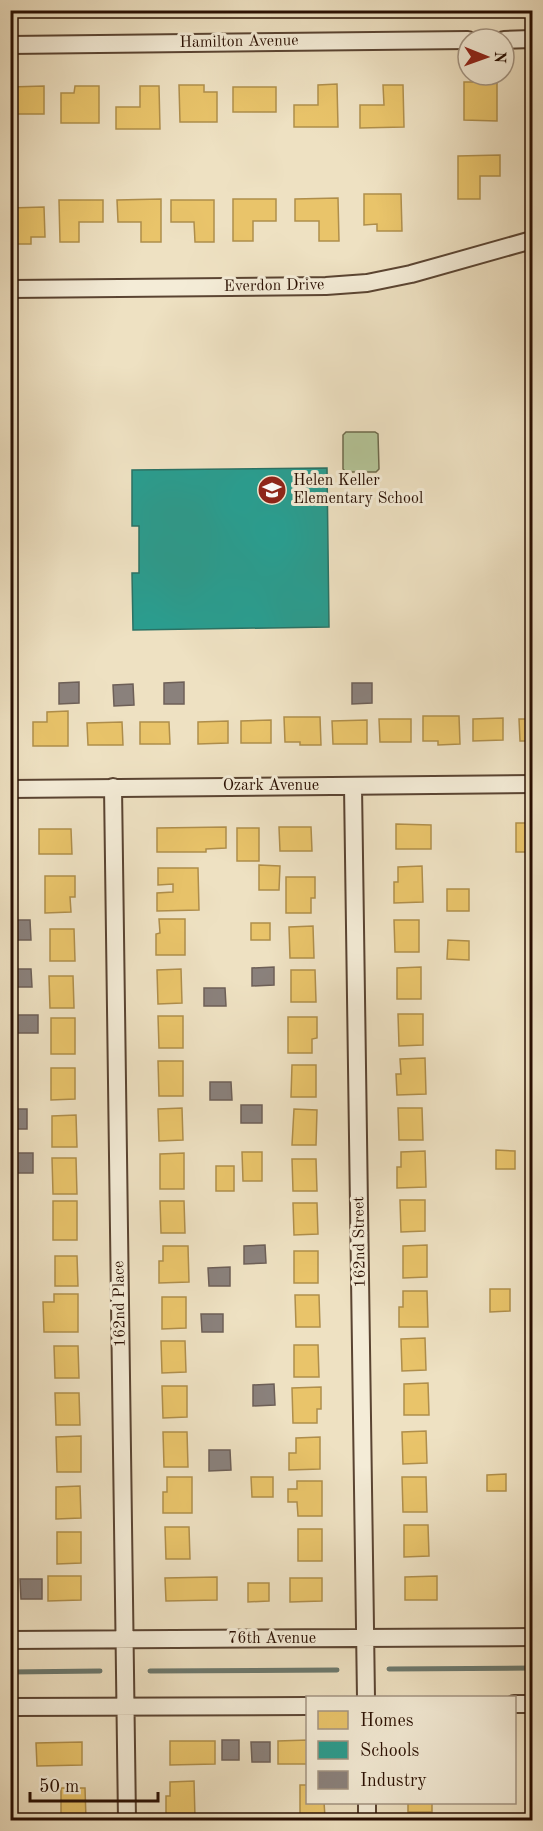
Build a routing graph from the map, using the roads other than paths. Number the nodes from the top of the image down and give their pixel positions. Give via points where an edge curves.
1 (532, 39) edge
2 (456, 40) edge
3 (516, 40) edge
4 (10, 45) edge
5 (532, 240) edge
6 (10, 289) edge
7 (532, 784) edge
8 (353, 786) junction
9 (113, 787) junction
10 (10, 789) edge
11 (532, 1637) edge
12 (125, 1638) junction
13 (366, 1639) junction
14 (10, 1640) edge
15 (366, 1696) edge
16 (516, 1704) edge
17 (532, 1704) edge
18 (125, 1706) junction
19 (306, 1706) edge
20 (10, 1707) edge
21 (367, 1804) edge
22 (127, 1821) edge
23 (367, 1821) edge

1 - 3 street
2 - 4 street, Hamilton Avenue
5 - 6 street, Everdon Drive via 367,283
7 - 8 street, Ozark Avenue
8 - 9 street, Ozark Avenue
8 - 13 street, 162nd Street
9 - 10 street, Ozark Avenue
9 - 12 street, 162nd Place
11 - 13 street, 76th Avenue
12 - 13 street, 76th Avenue
12 - 14 street, 76th Avenue
12 - 18 street, 162nd Place
13 - 15 street, 162nd Street
16 - 17 street
18 - 19 street
18 - 20 street
18 - 22 street, 162nd Place
21 - 23 street

